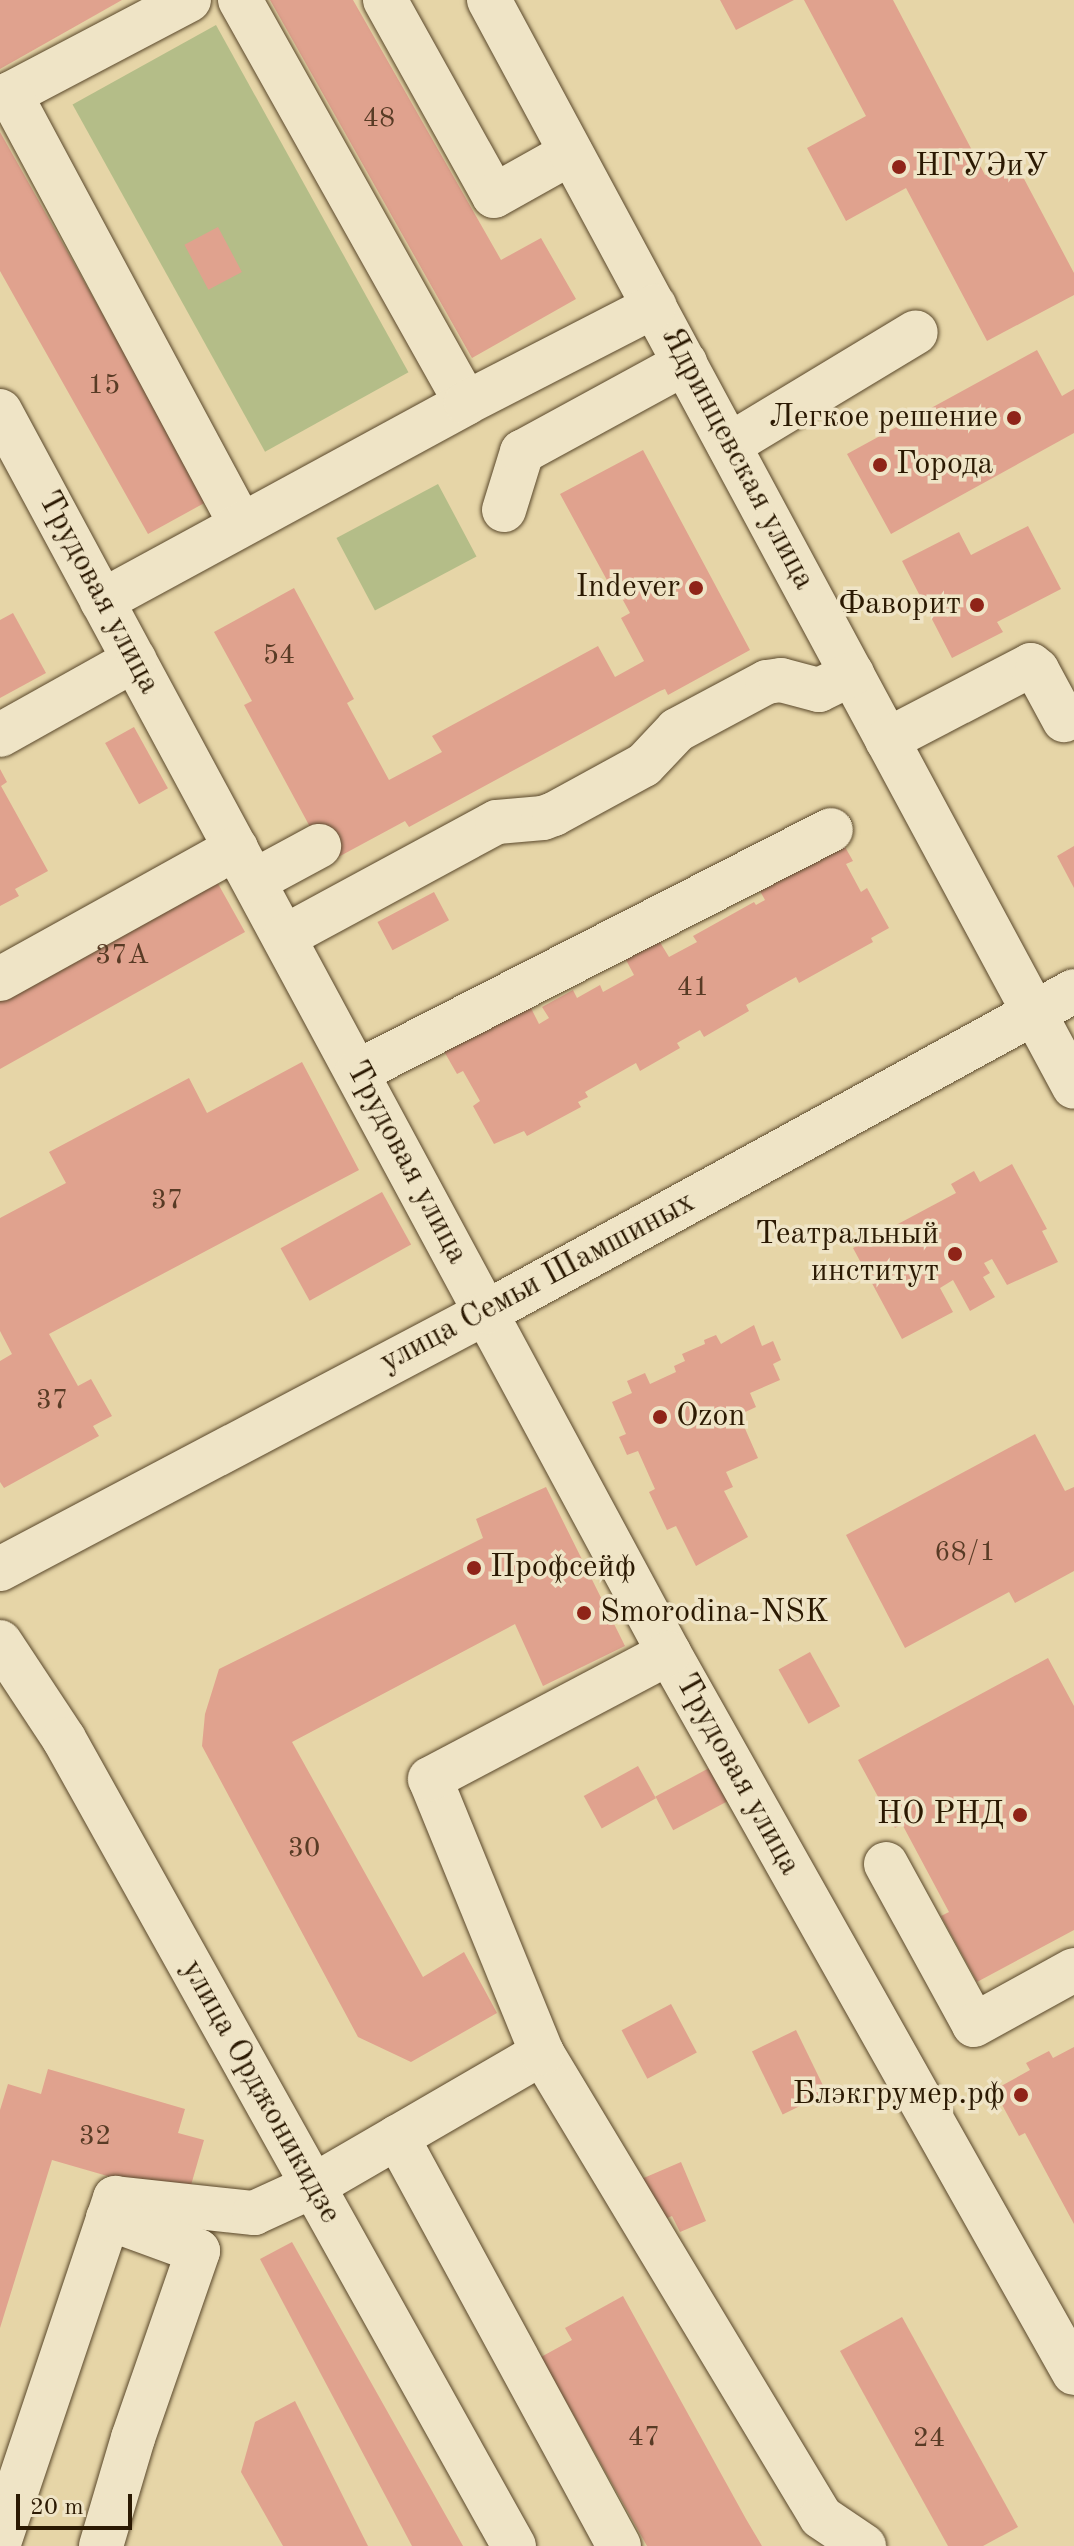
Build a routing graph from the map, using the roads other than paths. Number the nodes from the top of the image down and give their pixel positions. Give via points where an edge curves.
1 (189, 0) edge
2 (240, 0) edge
3 (385, 0) edge
4 (489, 0) edge
5 (571, 153) junction
6 (655, 306) junction
7 (916, 332) dead end
8 (685, 363) junction
9 (466, 403) junction
10 (0, 411) edge
11 (729, 445) junction
12 (504, 510) dead end
13 (241, 524) junction
14 (102, 601) junction
15 (134, 660) junction
16 (852, 674) junction
17 (1064, 720) dead end
18 (0, 735) edge
19 (887, 740) junction
20 (831, 830) dead end
21 (319, 846) dead end
22 (245, 864) junction
23 (284, 937) junction
24 (0, 979) edge
25 (1074, 991) edge
26 (1034, 1013) junction
27 (357, 1072) junction
28 (1074, 1087) edge
29 (487, 1312) junction
30 (0, 1569) edge
31 (0, 1642) edge
32 (669, 1653) junction
33 (886, 1864) dead end
34 (1074, 1970) edge
35 (542, 2053) junction
36 (397, 2137) junction
37 (313, 2186) junction
38 (108, 2218) junction
39 (1068, 2348) edge
40 (111, 2539) edge
41 (0, 2540) edge
42 (514, 2546) edge
43 (619, 2546) edge
44 (864, 2546) edge

1 - 13 street via 10,94
2 - 9 street
3 - 5 street via 494,196
4 - 5 street, Ядринцевская улица
5 - 6 street, Ядринцевская улица
6 - 8 street, Ядринцевская улица
6 - 9 street
7 - 11 street
8 - 11 street, Ядринцевская улица
8 - 12 street via 522,452
9 - 13 street
10 - 14 street, Трудовая улица
11 - 16 street, Ядринцевская улица
13 - 14 street
14 - 15 street, Трудовая улица
15 - 18 street
15 - 22 street, Трудовая улица
16 - 19 street, Ядринцевская улица
16 - 23 street via 819,690 781,680 767,682 677,730 644,765 554,814 497,822
17 - 19 street via 1031,665
19 - 26 street, Ядринцевская улица
20 - 27 street
21 - 22 street
22 - 23 street, Трудовая улица
22 - 24 street
23 - 27 street, Трудовая улица
25 - 26 street, улица Семьи Шамшиных
26 - 28 street, Ядринцевская улица
26 - 29 street, улица Семьи Шамшиных
27 - 29 street, Трудовая улица
29 - 30 street, улица Семьи Шамшиных
29 - 32 street, Трудовая улица
31 - 37 street, улица Орджоникидзе via 64,1739
32 - 35 street via 430,1779
32 - 39 street, Трудовая улица
33 - 34 street via 974,2025
35 - 36 street
35 - 44 street via 821,2517
36 - 37 street
36 - 43 street
37 - 38 street via 254,2213 115,2198
37 - 42 street, улица Орджоникидзе
38 - 40 street via 198,2251 133,2438
38 - 41 street

